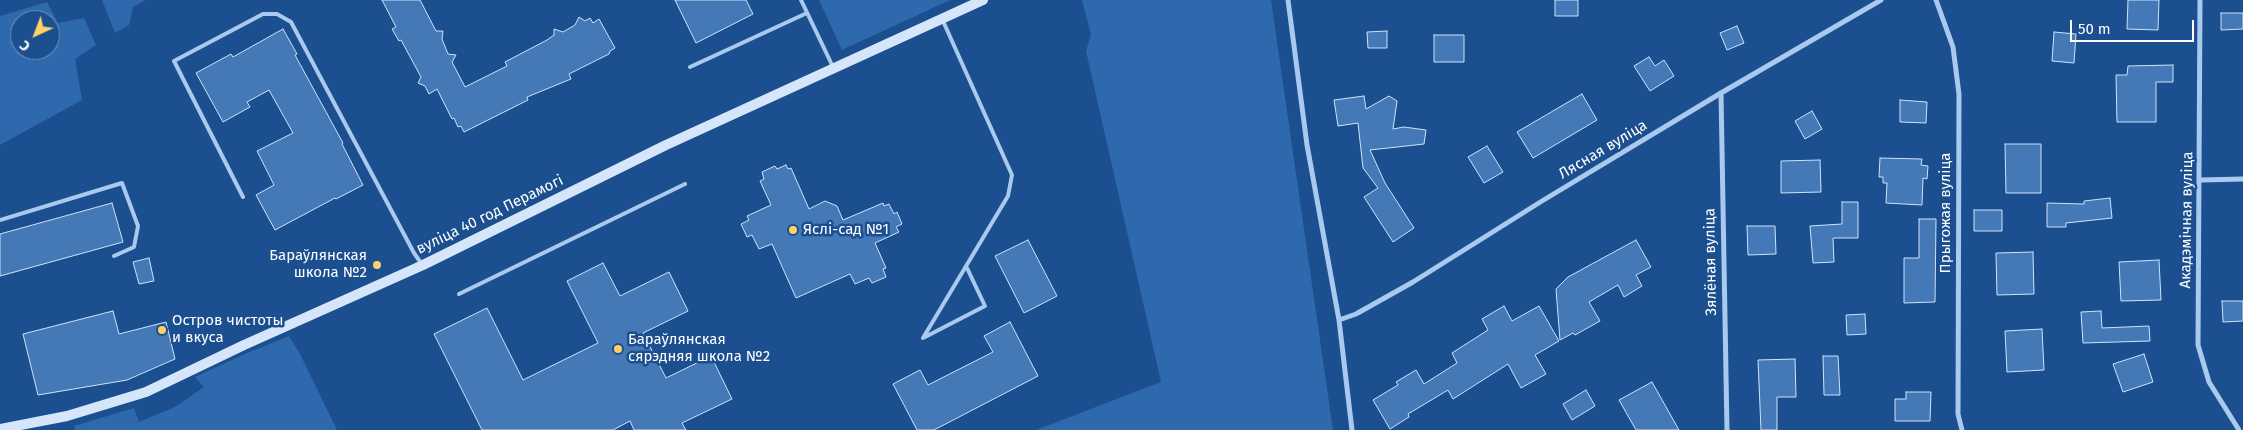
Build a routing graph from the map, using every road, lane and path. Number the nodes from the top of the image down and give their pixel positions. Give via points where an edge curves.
1 (801, 0) edge
2 (982, 0) edge
3 (1288, 0) edge
4 (1881, 0) edge
5 (1936, 0) edge
6 (2200, 0) edge
7 (807, 13) junction
8 (942, 18) junction
9 (690, 67) dead end
10 (834, 69) junction
11 (1721, 93) junction
12 (2201, 180) junction
13 (2243, 180) edge
14 (685, 184) dead end
15 (243, 197) dead end
16 (0, 220) edge
17 (114, 256) dead end
18 (422, 265) junction
19 (967, 268) junction
20 (460, 294) dead end
21 (1339, 320) junction
22 (0, 429) edge
23 (1352, 430) edge
24 (1727, 430) edge
25 (1962, 430) edge
26 (2240, 430) edge

1 - 7 lane
2 - 8 street, вуліца 40 год Перамогі
3 - 21 street via 1307,145
4 - 11 street, Лясная вуліца
5 - 25 street, Прыгожая вуліца via 1953,47 1959,94 1958,414
6 - 12 street, Акадэмічная вуліца
7 - 9 lane
7 - 10 lane
8 - 10 street, вуліца 40 год Перамогі
8 - 19 lane via 1012,175 1008,196
10 - 18 street, вуліца 40 год Перамогі via 666,145
11 - 21 street, Лясная вуліца via 1413,282
11 - 24 street, Зялёная вуліца
12 - 13 street
12 - 26 street, Акадэмічная вуліца via 2198,345 2209,382
14 - 20 lane
15 - 18 lane via 174,61 263,14 278,14 291,22
16 - 17 lane via 122,183 138,226 134,247
18 - 22 street, вуліца 40 год Перамогі via 146,392 67,416
19 - 19 lane via 962,276 922,338 986,306
21 - 23 street

